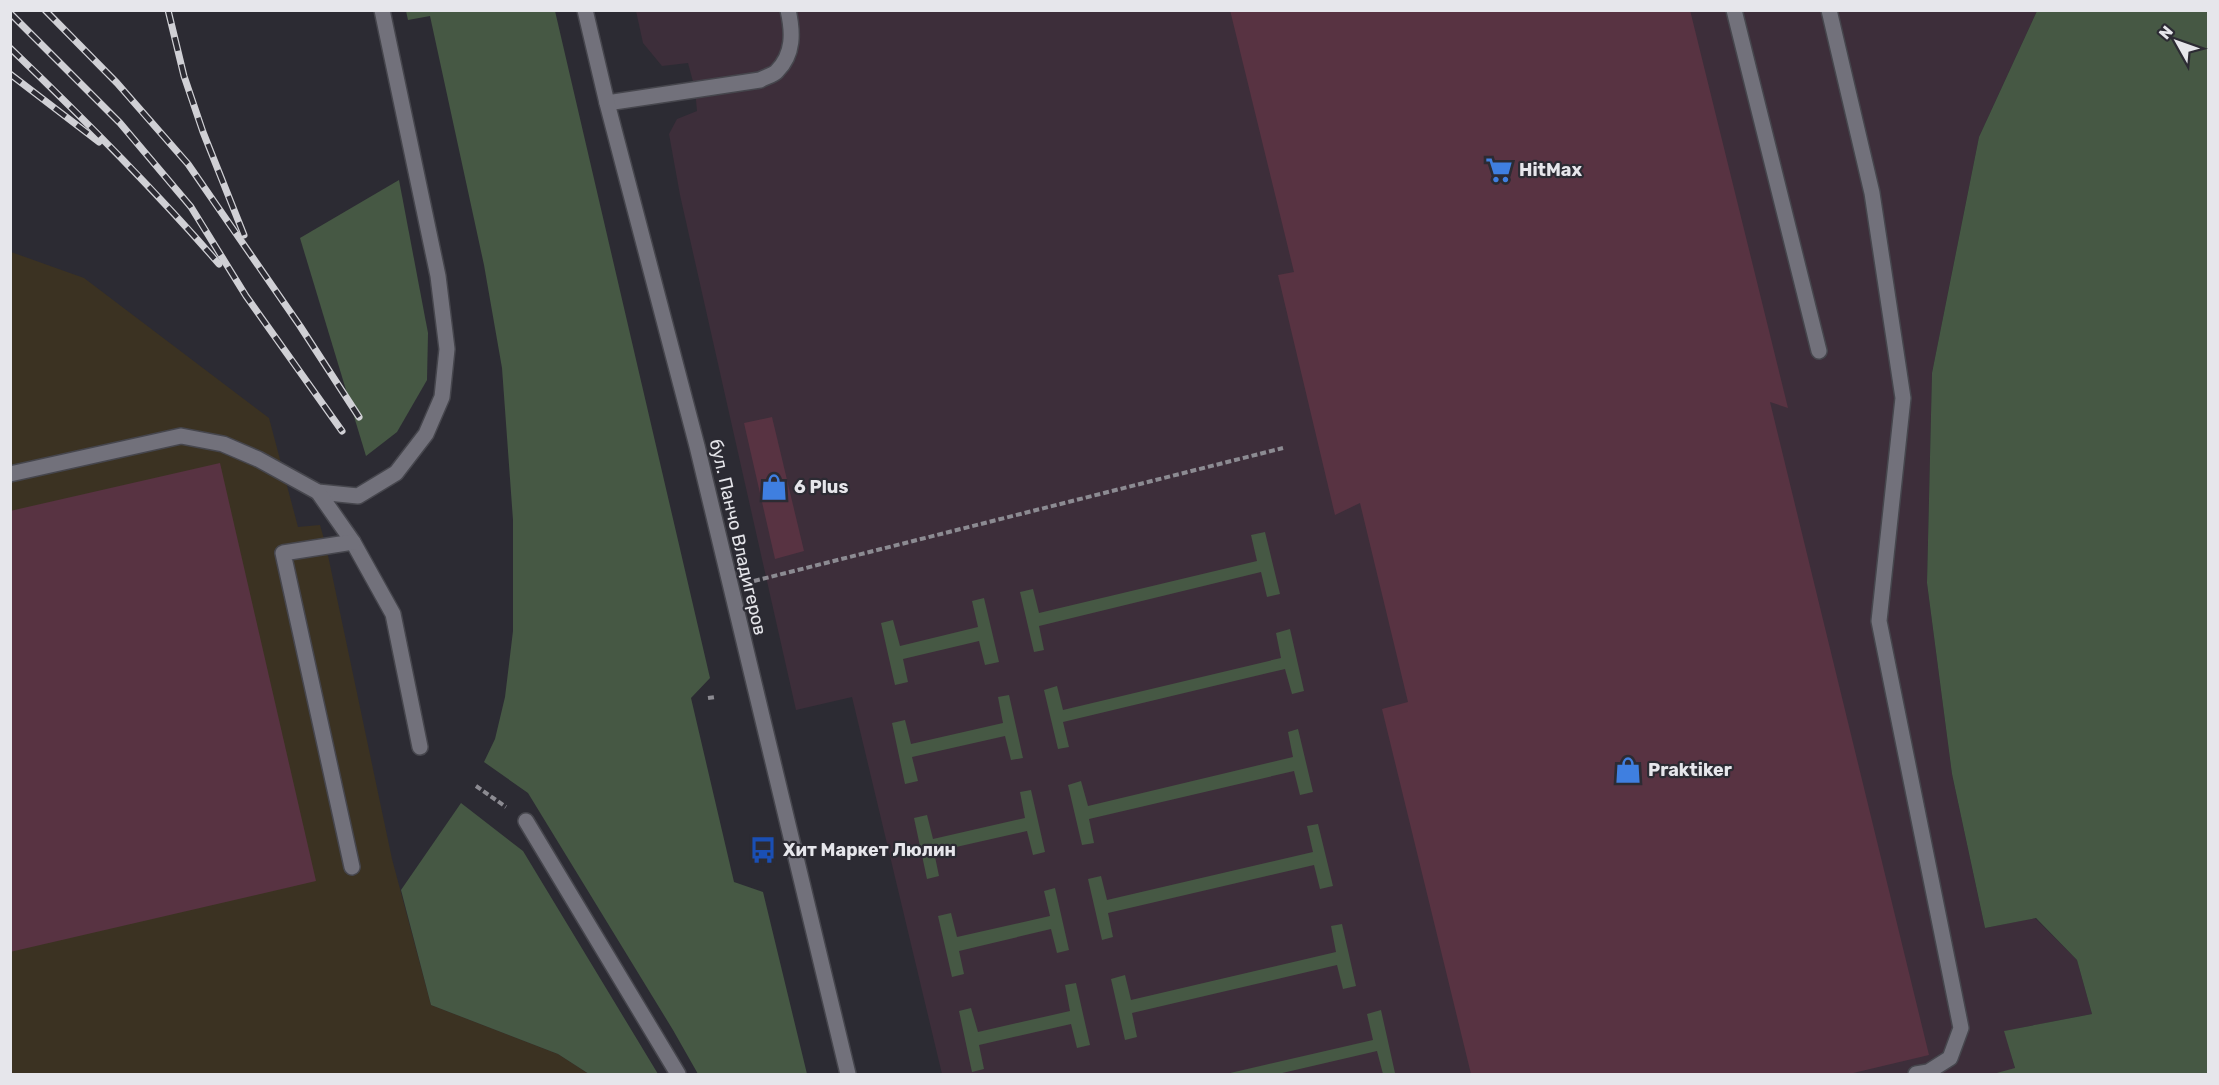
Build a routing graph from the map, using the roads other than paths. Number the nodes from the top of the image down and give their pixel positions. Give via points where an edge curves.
1 (382, 10) edge
2 (585, 10) edge
3 (788, 10) edge
4 (1734, 10) edge
5 (1829, 10) edge
6 (607, 103) junction
7 (1819, 351) dead end
8 (10, 474) edge
9 (318, 492) junction
10 (353, 542) junction
11 (420, 747) dead end
12 (526, 821) dead end
13 (352, 867) dead end
14 (678, 1074) edge
15 (848, 1074) edge
16 (1916, 1074) edge

1 - 9 street via 438,276 447,349 442,397 426,434 396,473 358,496
2 - 6 street, бул. Панчо Владигеров
3 - 6 street via 793,32 790,50 777,71 769,76
4 - 7 street
5 - 16 street via 1872,192 1903,398 1879,621 1961,1028 1950,1058 1928,1072
6 - 15 street, бул. Панчо Владигеров via 697,446
8 - 9 street via 181,436 223,444
9 - 10 street
10 - 11 street via 393,614
10 - 13 street via 283,553
12 - 14 street

